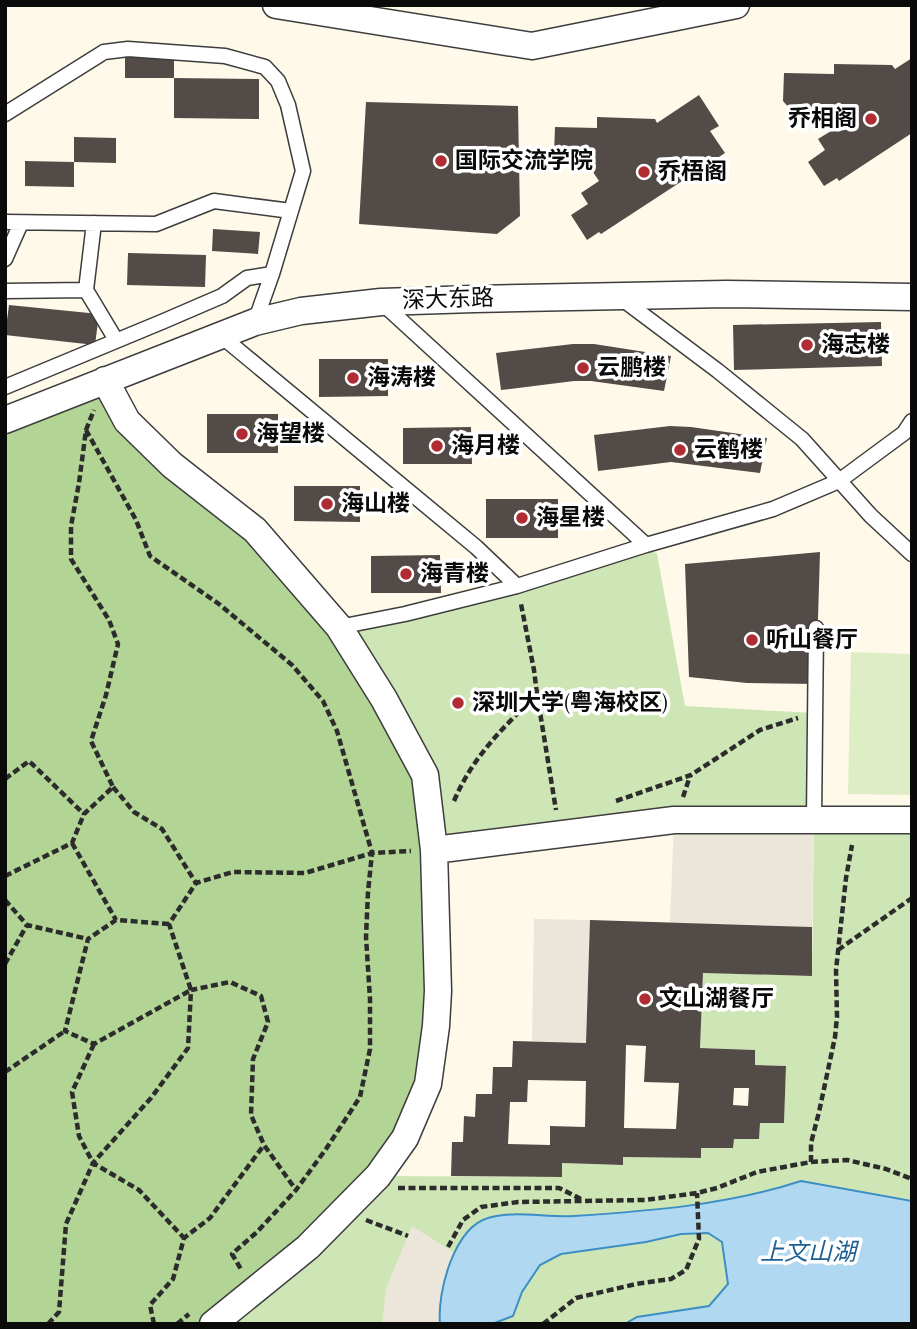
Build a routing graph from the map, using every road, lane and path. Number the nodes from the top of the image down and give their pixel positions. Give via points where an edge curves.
1 (276, 5) edge
2 (736, 5) edge
3 (624, 17) edge
4 (5, 114) edge
5 (291, 211) junction
6 (5, 222) edge
7 (21, 223) junction
8 (93, 223) junction
9 (5, 259) edge
10 (272, 274) junction
11 (86, 290) junction
12 (5, 291) edge
13 (618, 296) junction
14 (912, 297) edge
15 (381, 302) junction
16 (256, 322) junction
17 (220, 335) junction
18 (116, 341) junction
19 (105, 380) junction
20 (5, 387) edge
21 (5, 420) edge
22 (912, 421) edge
23 (86, 430) junction
24 (839, 481) junction
25 (646, 545) junction
26 (912, 554) edge
27 (517, 586) junction
28 (339, 627) junction
29 (816, 628) dead end
30 (537, 694) junction
31 (815, 713) junction
32 (5, 779) edge
33 (113, 787) junction
34 (454, 803) dead end
35 (606, 804) dead end
36 (84, 814) junction
37 (814, 820) junction
38 (857, 820) junction
39 (912, 820) edge
40 (560, 835) junction
41 (72, 843) junction
42 (434, 850) junction
43 (372, 853) junction
44 (5, 876) edge
45 (195, 883) junction
46 (912, 898) edge
47 (5, 900) edge
48 (116, 920) junction
49 (169, 924) junction
50 (27, 925) junction
51 (88, 939) junction
52 (838, 950) junction
53 (5, 964) edge
54 (191, 990) junction
55 (65, 1031) junction
56 (93, 1044) junction
57 (5, 1072) edge
58 (264, 1145) junction
59 (811, 1162) junction
60 (93, 1163) junction
61 (912, 1179) edge
62 (366, 1188) junction
63 (296, 1190) junction
64 (697, 1195) junction
65 (586, 1202) junction
66 (343, 1211) junction
67 (408, 1236) dead end
68 (184, 1238) junction
69 (448, 1247) dead end
70 (254, 1291) junction
71 (543, 1323) edge
72 (48, 1324) edge
73 (153, 1324) edge
74 (213, 1324) edge

1 - 3 street via 532,46
2 - 3 street
4 - 5 lane via 104,52 128,49 225,56 265,67 278,81 288,104 303,171
5 - 8 lane via 214,201 156,224
5 - 10 lane
6 - 7 lane
7 - 8 lane
7 - 9 lane
8 - 11 lane
10 - 16 lane
10 - 18 lane via 247,278 222,296
11 - 12 lane
11 - 18 lane
13 - 14 street, 深大东路
13 - 15 street, 深大东路
13 - 24 lane via 802,439
15 - 16 street, 深大东路 via 301,311
15 - 25 lane
16 - 17 street, 深大东路
17 - 19 street, 深大东路
17 - 27 lane
18 - 20 lane
19 - 21 street, 深大东路
19 - 23 path
19 - 28 street via 127,421 172,465 255,530
22 - 24 lane via 904,433
23 - 33 path via 71,526 71,559 118,644 91,741
23 - 43 path via 136,520 150,556 219,604 292,665 323,701 337,731
24 - 25 lane via 773,509
24 - 26 lane
25 - 27 lane
27 - 28 lane
27 - 30 path
28 - 42 street via 425,775
29 - 31 lane
30 - 34 path via 495,736 463,779
30 - 40 path
31 - 35 path via 760,730 691,775
31 - 37 lane
32 - 36 path via 29,761
33 - 36 path
33 - 45 path via 134,812 162,829
36 - 41 path
37 - 38 street
37 - 40 street via 674,820
38 - 39 street
38 - 52 path
40 - 42 street
41 - 44 path
41 - 48 path
42 - 43 path
42 - 62 street via 438,991 428,1084 405,1138
43 - 45 path via 305,873 233,872
43 - 63 path via 366,937 370,1049 360,1097
45 - 49 path
46 - 52 path
47 - 50 path
48 - 49 path
48 - 51 path
49 - 54 path
50 - 51 path
50 - 53 path
51 - 55 path
52 - 59 path via 835,1037 811,1143
54 - 56 path
54 - 58 path via 230,982 261,996 268,1021 253,1059 251,1115
54 - 60 path via 188,1048
55 - 56 path
55 - 57 path
56 - 60 path via 72,1092 79,1136
58 - 63 path
58 - 68 path via 210,1218
59 - 61 path via 847,1160
59 - 64 path via 757,1171
60 - 68 path via 139,1190
60 - 72 path via 66,1224 59,1312
62 - 65 path via 559,1188
62 - 66 street
63 - 70 path via 232,1254
64 - 65 path
64 - 71 path via 699,1239 686,1270 671,1279 576,1298
65 - 69 path via 481,1207 463,1220
66 - 67 path
66 - 70 street
68 - 73 path via 173,1279 150,1305
70 - 74 street

